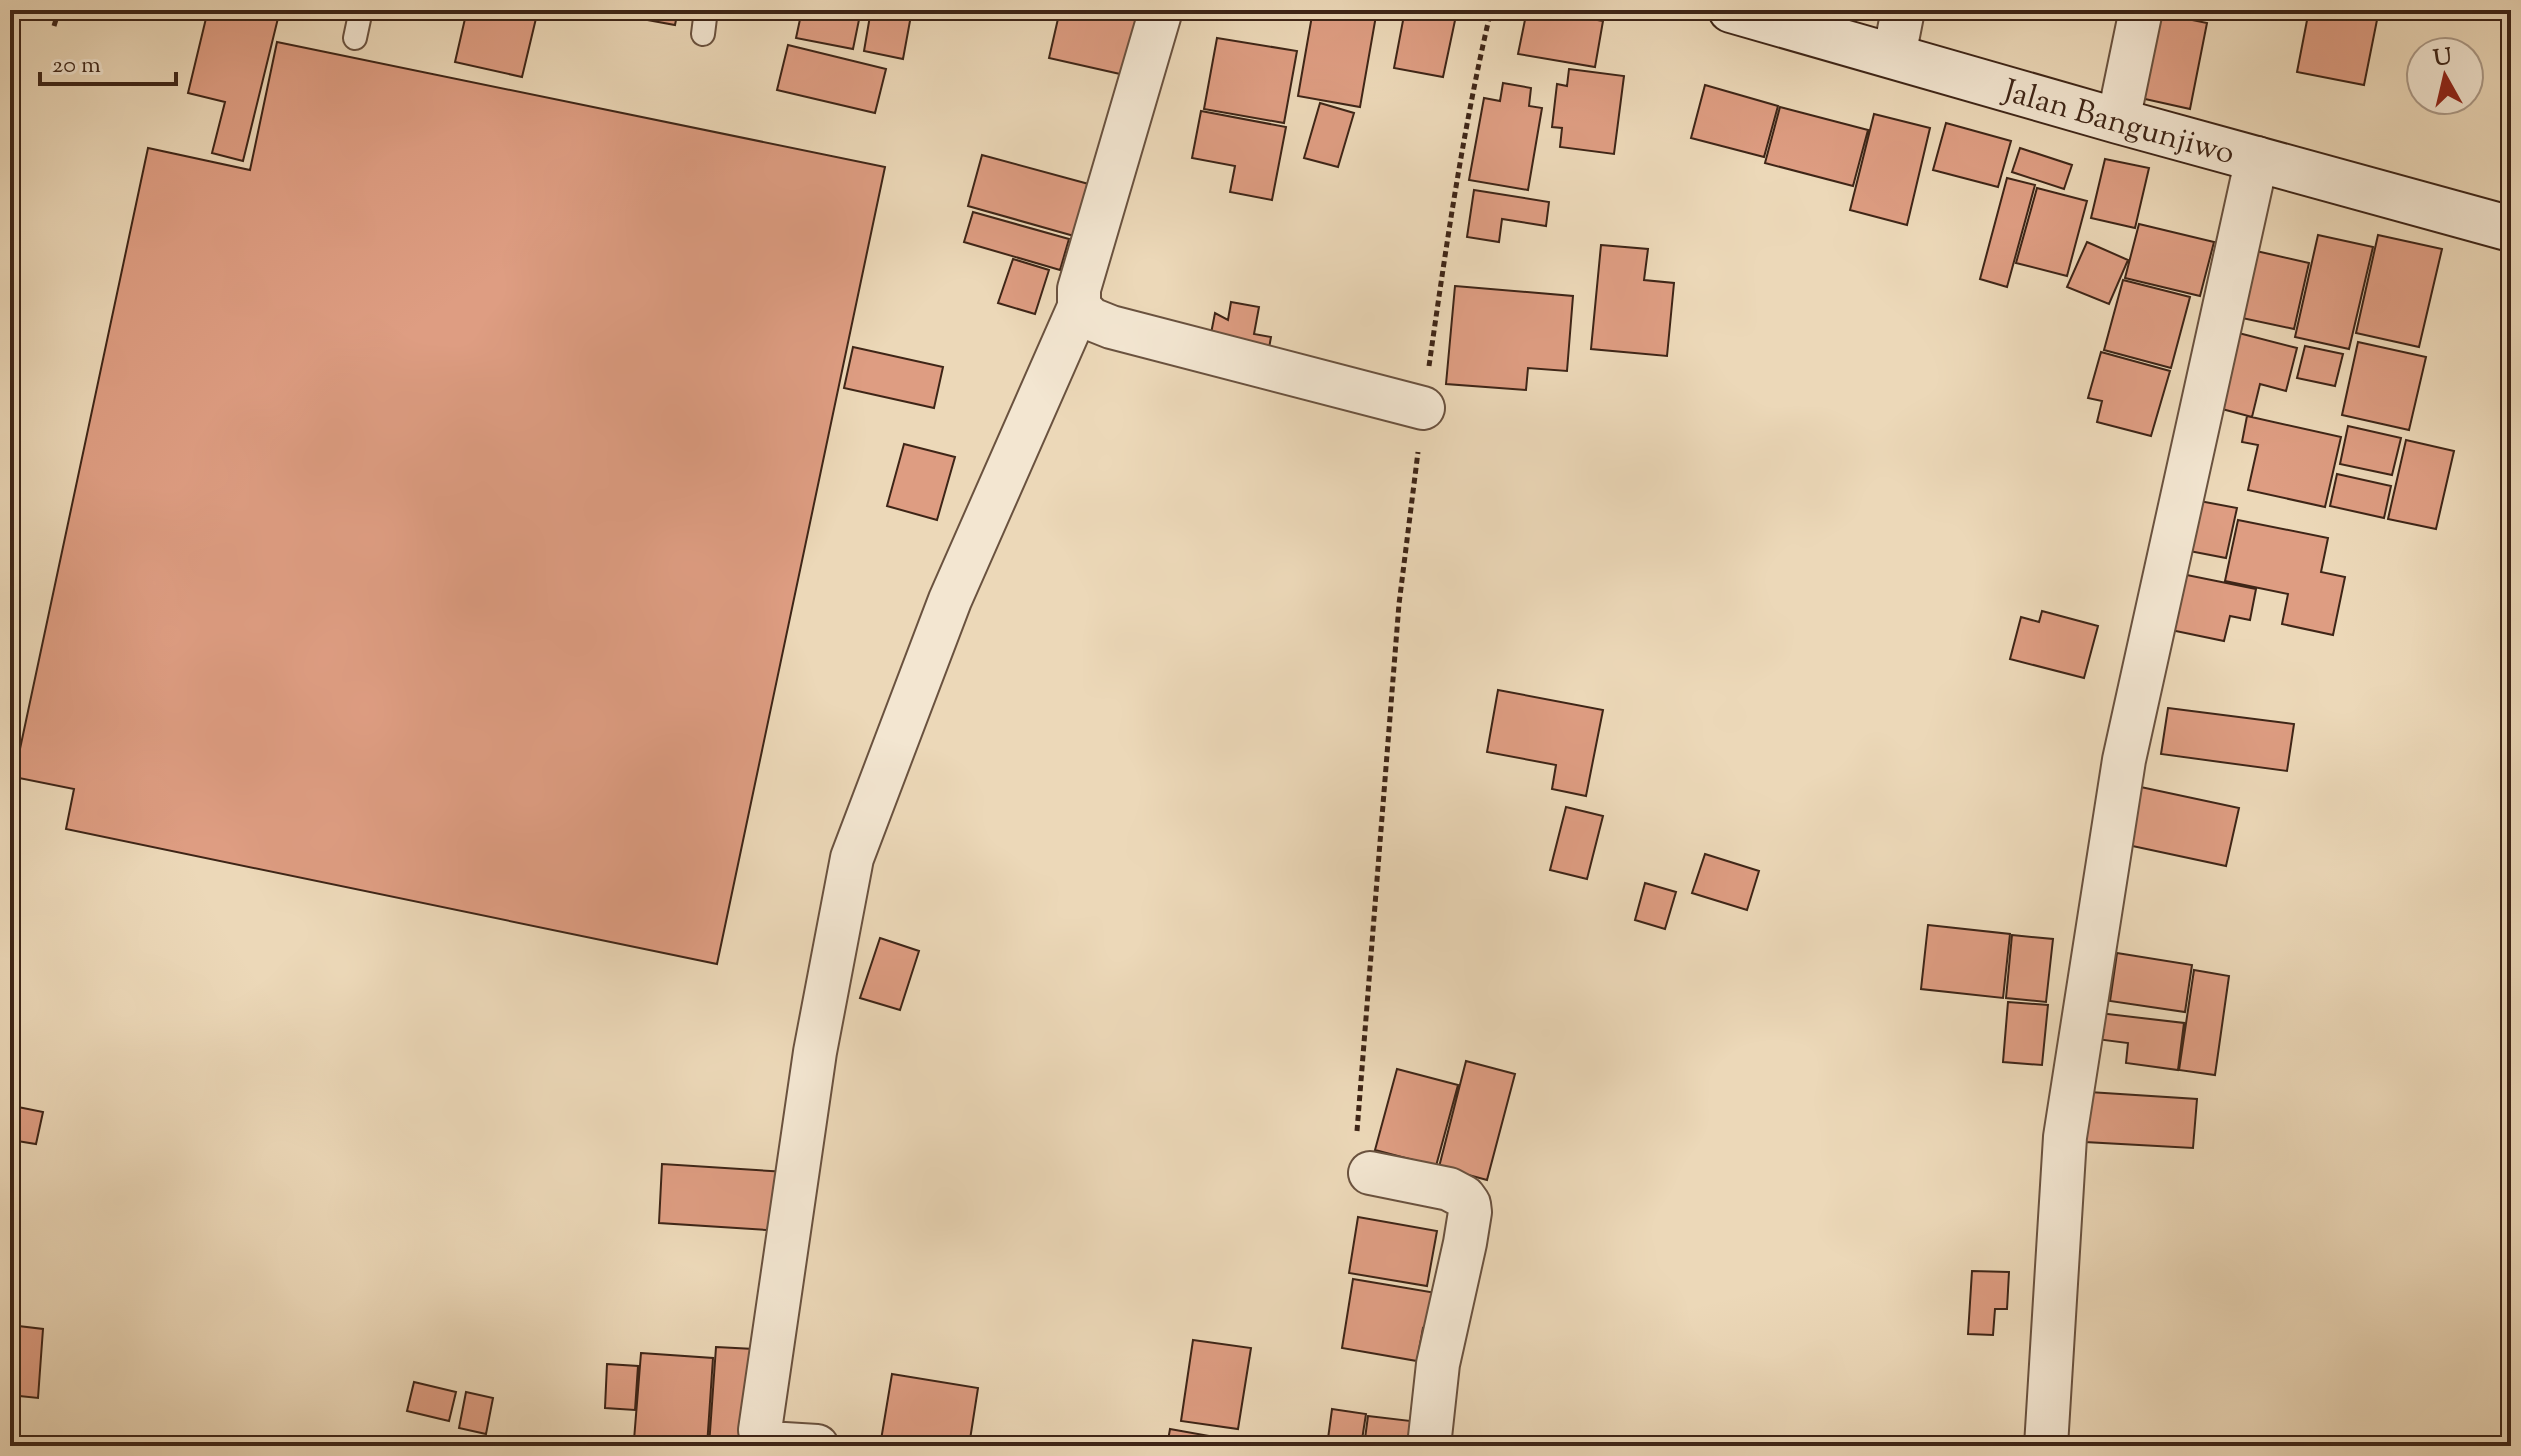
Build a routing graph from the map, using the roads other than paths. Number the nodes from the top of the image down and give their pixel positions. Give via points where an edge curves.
1 (361, 10) edge
2 (706, 10) edge
3 (1161, 10) edge
4 (1731, 10) edge
5 (1903, 10) edge
6 (2141, 10) edge
7 (703, 34) dead end
8 (355, 38) dead end
9 (1894, 56) junction
10 (2118, 121) junction
11 (2257, 158) junction
12 (2511, 229) edge
13 (1079, 307) junction
14 (1423, 408) road end
15 (1370, 1173) road end
16 (817, 1446) edge
17 (1429, 1446) edge
18 (2046, 1446) edge

1 - 8 lane
2 - 7 lane
3 - 13 street via 1079,289
4 - 9 main road, Jalan Bangunjiwo
5 - 9 street
6 - 10 street
9 - 10 main road, Jalan Bangunjiwo
10 - 11 main road, Jalan Bangunjiwo
11 - 12 main road, Jalan Bangunjiwo
11 - 18 street via 2124,760 2065,1137
13 - 14 street via 1111,327
13 - 16 street via 950,600 852,858 815,1052 760,1430 768,1443
15 - 17 street via 1449,1189 1469,1204 1438,1364

